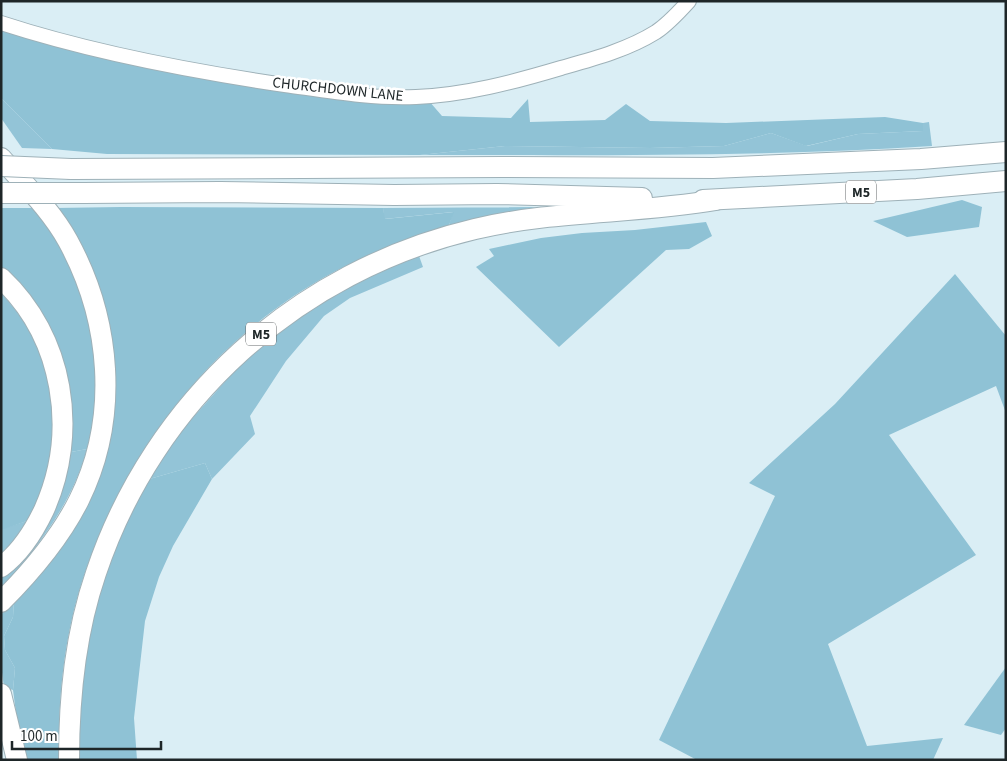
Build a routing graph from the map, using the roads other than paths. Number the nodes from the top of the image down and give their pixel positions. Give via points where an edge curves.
1 (689, 1) edge
2 (1, 23) edge
3 (1006, 152) edge
4 (1, 158) edge
5 (1, 166) edge
6 (1006, 181) edge
7 (1, 193) edge
8 (716, 200) junction
9 (1, 278) edge
10 (1, 567) edge
11 (1, 602) edge
12 (1, 694) edge
13 (17, 760) edge
14 (69, 760) edge

1 - 2 street, CHURCHDOWN LANE via 657,31 599,57 499,84 417,97 375,96 238,78 86,48
3 - 5 highway, M5, bridge via 713,168
4 - 11 highway via 47,210 67,240 94,302 106,371 102,426 91,472 79,500 43,556
6 - 8 highway, M5
7 - 8 highway, M5, bridge via 497,194
8 - 14 highway, M5 via 675,207 535,217 450,235 400,252 345,277 302,303 255,338 206,386 171,429 114,524 95,574 78,640 69,714
9 - 10 highway via 32,316 48,347 61,396 63,427 60,461 49,499 25,542
12 - 13 highway

